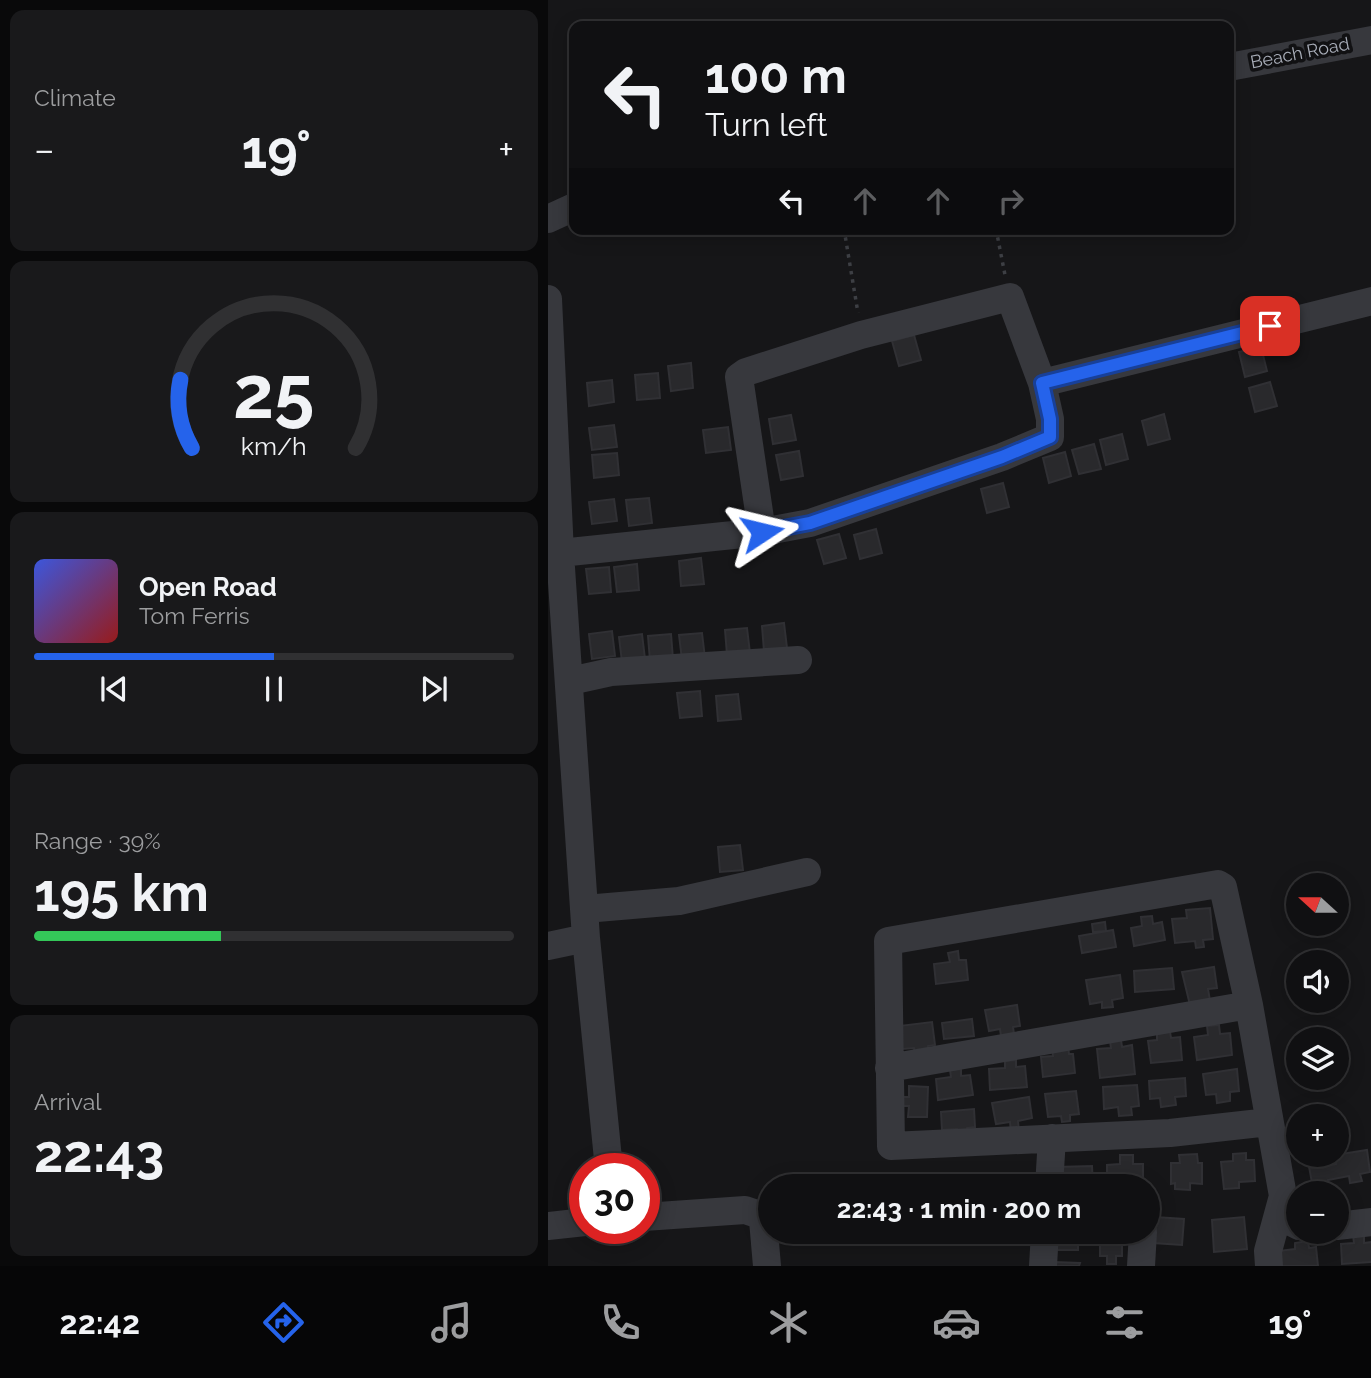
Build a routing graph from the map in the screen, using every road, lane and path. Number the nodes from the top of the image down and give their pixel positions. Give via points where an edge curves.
1 (1371, 40) edge
2 (1234, 66) edge
3 (569, 209) edge
4 (548, 219) edge
5 (845, 235) edge
6 (997, 235) edge
7 (1009, 297) junction
8 (548, 299) edge
9 (1371, 301) edge
10 (861, 335) junction
11 (1042, 383) junction
12 (762, 532) junction
13 (560, 553) junction
14 (798, 660) dead end
15 (570, 681) junction
16 (807, 872) dead end
17 (585, 909) junction
18 (585, 938) junction
19 (548, 946) edge
20 (1249, 1004) junction
21 (889, 1068) junction
22 (1270, 1122) junction
23 (1053, 1138) junction
24 (607, 1153) edge
25 (1050, 1174) edge
26 (1283, 1196) junction
27 (1286, 1204) edge
28 (660, 1216) edge
29 (1371, 1222) edge
30 (569, 1224) edge
31 (1349, 1225) edge
32 (548, 1226) edge
33 (1045, 1244) edge
34 (1142, 1244) edge
35 (767, 1266) edge
36 (1043, 1266) edge
37 (1141, 1266) edge
38 (1269, 1266) edge

1 - 2 street, Beach Road
3 - 4 street
5 - 10 path
6 - 7 path
7 - 10 street
7 - 11 street
8 - 13 street
9 - 11 street
10 - 12 street via 739,377
11 - 12 street via 1050,437 822,520
12 - 13 street
13 - 15 street
14 - 15 street via 611,672
15 - 17 street
16 - 17 street via 679,901
17 - 18 street
18 - 19 street
18 - 24 street
20 - 21 street
20 - 21 street via 1223,887 1218,884 888,941
20 - 22 street
21 - 23 street via 891,1146
22 - 23 street via 1170,1133
22 - 26 street
23 - 25 street
26 - 27 street
26 - 38 street via 1268,1251
28 - 35 street via 745,1210 757,1214 763,1220
29 - 31 street
30 - 32 street
33 - 36 street
34 - 37 street

